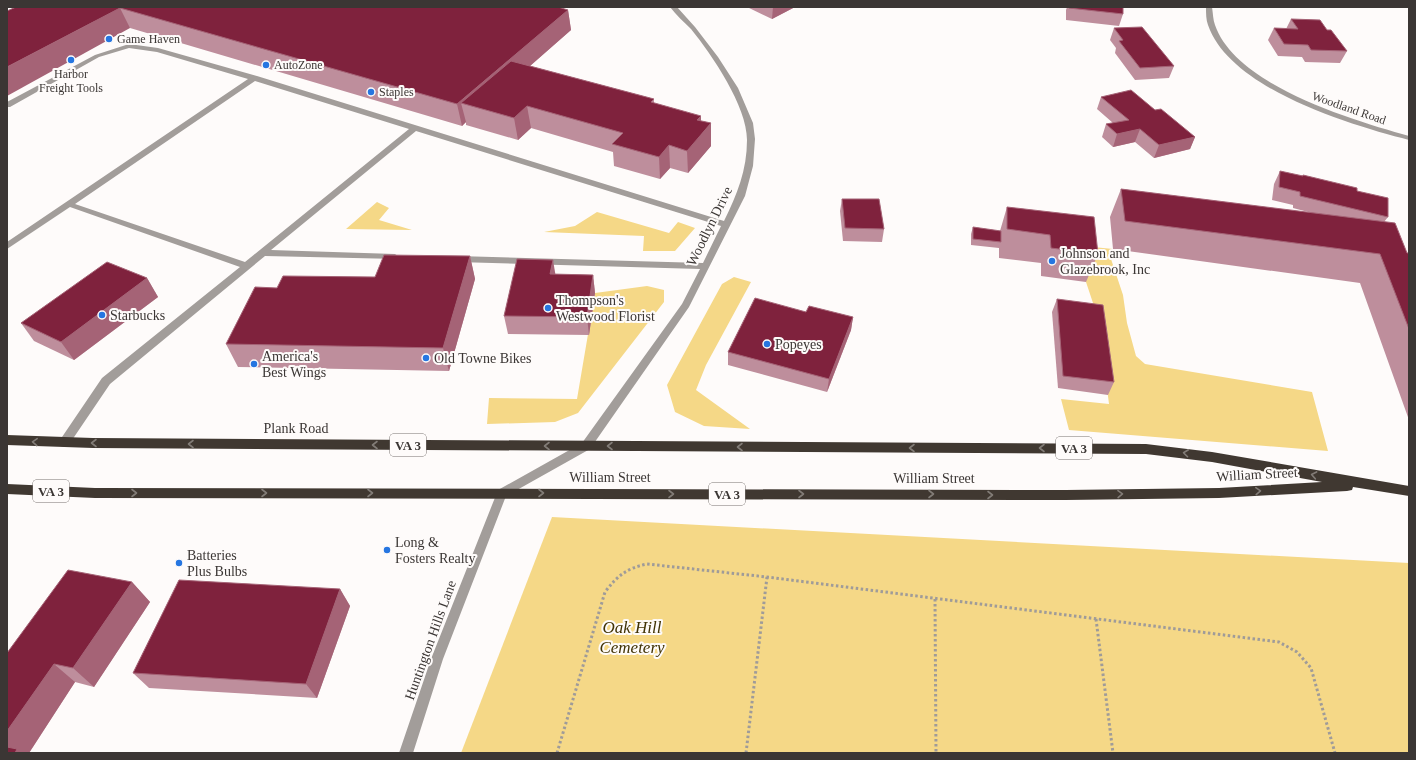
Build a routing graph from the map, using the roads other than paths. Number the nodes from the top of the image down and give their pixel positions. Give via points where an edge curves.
1 (673, 7) edge
2 (1209, 7) edge
3 (254, 78) junction
4 (7, 105) edge
5 (414, 129) junction
6 (1409, 138) edge
7 (68, 204) junction
8 (726, 225) junction
9 (7, 246) edge
10 (262, 253) junction
11 (402, 257) edge
12 (449, 259) edge
13 (246, 266) junction
14 (706, 266) junction
15 (7, 440) edge
16 (64, 443) junction
17 (586, 446) junction
18 (1366, 485) junction
19 (7, 489) edge
20 (1409, 491) edge
21 (502, 493) junction
22 (406, 753) edge

1 - 8 street, Woodlyn Drive via 694,28 716,57 734,88 749,123 749,166 741,196
2 - 6 street, Woodland Road via 1210,21 1228,52 1272,86 1323,112 1362,126
3 - 4 street via 158,50 129,46 97,56
3 - 5 street
3 - 7 street
5 - 8 street
5 - 10 street
7 - 9 street
7 - 13 street
8 - 14 street, Woodlyn Drive
10 - 11 street
10 - 13 street
12 - 14 street
13 - 16 street via 106,381
14 - 17 street, Woodlyn Drive via 686,305
16 -> 15 highway, Plank Road / VA 3
17 -> 16 highway, Plank Road / VA 3
18 -> 17 highway, William Street / VA 3 via 1226,458 1146,449
17 - 21 street
18 - 20 highway, William Street / VA 3
21 -> 18 highway, William Street / VA 3 via 1066,495 1219,493
19 -> 21 highway, VA 3 via 95,493
21 - 22 street, Huntington Hills Lane via 437,659

